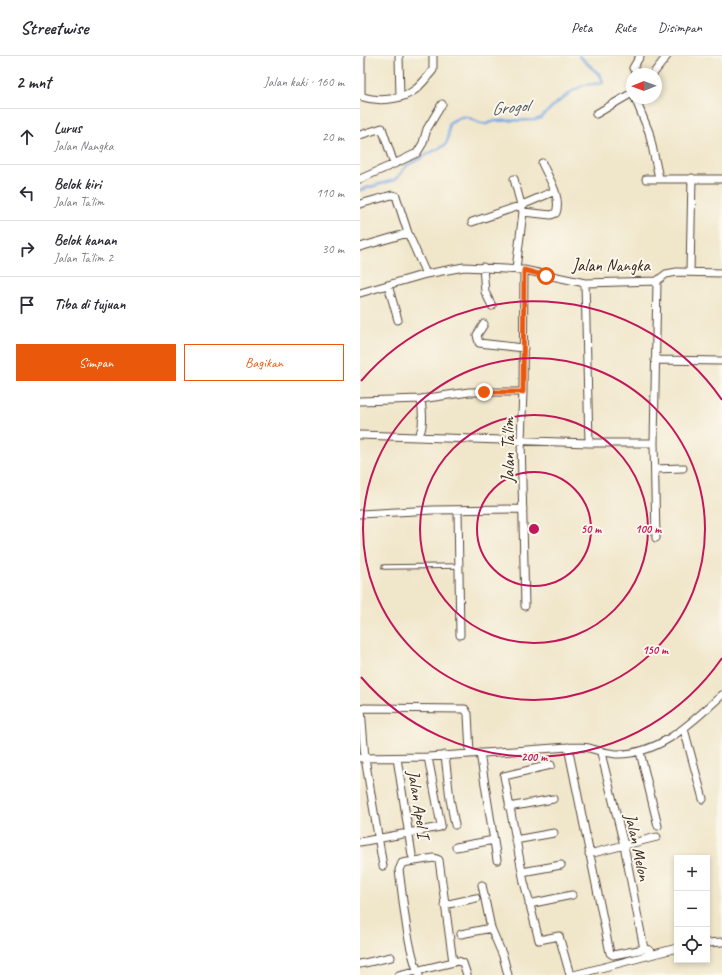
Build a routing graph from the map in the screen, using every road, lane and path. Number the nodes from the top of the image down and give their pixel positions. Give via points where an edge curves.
1 (361, 56) edge
2 (399, 56) edge
3 (433, 56) edge
4 (638, 56) edge
5 (666, 56) edge
6 (633, 68) edge
7 (658, 68) edge
8 (626, 96) edge
9 (400, 98) junction
10 (442, 104) dead end
11 (637, 104) edge
12 (596, 114) dead end
13 (360, 135) edge
14 (542, 163) dead end
15 (394, 164) junction
16 (659, 178) junction
17 (692, 178) junction
18 (360, 179) edge
19 (514, 179) dead end
20 (646, 179) dead end
21 (722, 179) edge
22 (555, 190) junction
23 (360, 204) edge
24 (522, 209) junction
25 (472, 222) dead end
26 (408, 233) junction
27 (360, 247) edge
28 (484, 266) junction
29 (516, 270) junction
30 (524, 270) junction
31 (690, 272) junction
32 (722, 273) edge
33 (426, 274) junction
34 (657, 281) junction
35 (585, 283) junction
36 (388, 285) junction
37 (360, 293) edge
38 (492, 306) dead end
39 (398, 320) dead end
40 (484, 324) dead end
41 (524, 348) junction
42 (655, 360) junction
43 (722, 361) edge
44 (523, 392) junction
45 (421, 399) junction
46 (360, 401) edge
47 (360, 435) edge
48 (418, 436) junction
49 (521, 439) junction
50 (590, 443) junction
51 (654, 443) junction
52 (683, 468) dead end
53 (655, 469) junction
54 (523, 509) junction
55 (458, 510) junction
56 (360, 514) edge
57 (656, 538) dead end
58 (459, 566) junction
59 (384, 567) dead end
60 (525, 606) dead end
61 (460, 635) dead end
62 (722, 695) edge
63 (684, 729) junction
64 (568, 747) junction
65 (601, 752) junction
66 (640, 752) junction
67 (470, 753) junction
68 (480, 753) junction
69 (445, 755) junction
70 (428, 757) junction
71 (362, 758) edge
72 (396, 758) junction
73 (551, 765) dead end
74 (553, 799) dead end
75 (703, 799) dead end
76 (509, 807) junction
77 (455, 825) dead end
78 (658, 826) dead end
79 (409, 833) junction
80 (554, 833) dead end
81 (656, 837) dead end
82 (378, 838) junction
83 (494, 840) junction
84 (515, 840) junction
85 (360, 842) edge
86 (624, 845) junction
87 (456, 846) dead end
88 (589, 854) junction
89 (412, 855) dead end
90 (497, 860) dead end
91 (561, 865) dead end
92 (383, 866) dead end
93 (522, 872) junction
94 (482, 885) dead end
95 (572, 895) dead end
96 (476, 898) dead end
97 (529, 904) junction
98 (444, 905) junction
99 (491, 928) junction
100 (462, 934) dead end
101 (722, 942) edge
102 (710, 944) edge
103 (644, 949) junction
104 (674, 949) edge
105 (652, 953) junction
106 (391, 957) dead end
107 (453, 962) junction
108 (360, 964) edge
109 (418, 972) edge
110 (590, 973) edge
111 (399, 975) edge
112 (467, 975) edge
113 (508, 975) edge
114 (570, 975) edge
115 (574, 975) edge

1 - 9 street via 363,97
2 - 9 street
3 - 9 street via 433,70 416,89
4 - 6 street
5 - 7 street
8 - 12 street
10 - 15 street via 417,153
11 - 16 street via 649,132
13 - 15 street via 382,128
14 - 22 street
15 - 18 street
16 - 17 street
16 - 20 street
17 - 21 street
17 - 31 street
19 - 24 street
22 - 24 street
22 - 24 street via 558,208 556,213 551,215
23 - 26 street via 395,196
24 - 25 street
24 - 29 street
26 - 27 street
26 - 33 street
28 - 29 street, Jalan Nangka
28 - 33 street, Jalan Nangka via 454,267
28 - 38 street via 485,292
29 - 30 street, Jalan Nangka
30 - 35 street, Jalan Nangka
30 - 41 street, Jalan Ta'lim
31 - 32 street, Jalan Nangka
31 - 34 street, Jalan Nangka via 666,274
33 - 36 street, Jalan Nangka
34 - 35 street, Jalan Nangka
34 - 42 street
35 - 50 street
36 - 37 street, Jalan Nangka
36 - 39 street
40 - 41 street via 477,335 479,343
41 - 44 street, Jalan Ta'lim
42 - 43 street
42 - 51 street
44 - 45 street via 469,392
44 - 49 street, Jalan Ta'lim
45 - 46 street
45 - 48 street via 422,415
47 - 48 street
48 - 49 street
49 - 50 street
49 - 54 street, Jalan Ta'lim
50 - 51 street
51 - 53 street
52 - 53 street
53 - 57 street
54 - 55 street
54 - 60 street, Jalan Ta'lim
55 - 56 street
55 - 58 street
58 - 59 lane
58 - 61 street
62 - 63 street
63 - 66 street
63 - 75 street
64 - 65 street via 589,748
64 - 68 street
64 - 88 street
65 - 66 street
65 - 86 street, Jalan Melon
66 - 78 street
67 - 68 street
67 - 69 street
67 - 71 street via 468,714 465,709 364,708 360,712
68 - 83 street
69 - 70 street
69 - 77 street
70 - 72 street
70 - 79 street via 441,825 438,828
71 - 72 street
71 - 82 street
72 - 79 street, Jalan Apel I
73 - 76 street via 504,776
74 - 76 street
76 - 84 street
79 - 82 street
79 - 89 street, Jalan Apel I
80 - 84 street
81 - 86 street
82 - 85 street
82 - 92 street
83 - 87 street
83 - 90 street
84 - 93 street
86 - 88 street
86 - 103 street, Jalan Melon
88 - 103 street via 611,954
91 - 93 street
93 - 97 street
94 - 99 street
95 - 97 street
96 - 98 street
97 - 114 street via 538,940 559,936
98 - 107 street
98 - 109 street via 438,859 402,864 399,870 406,918 413,960
99 - 100 street
99 - 113 street
101 - 102 street
103 - 105 street
104 - 105 street
105 - 110 street
106 - 108 street
107 - 109 street
107 - 112 street via 463,963
109 - 111 street
110 - 115 street

